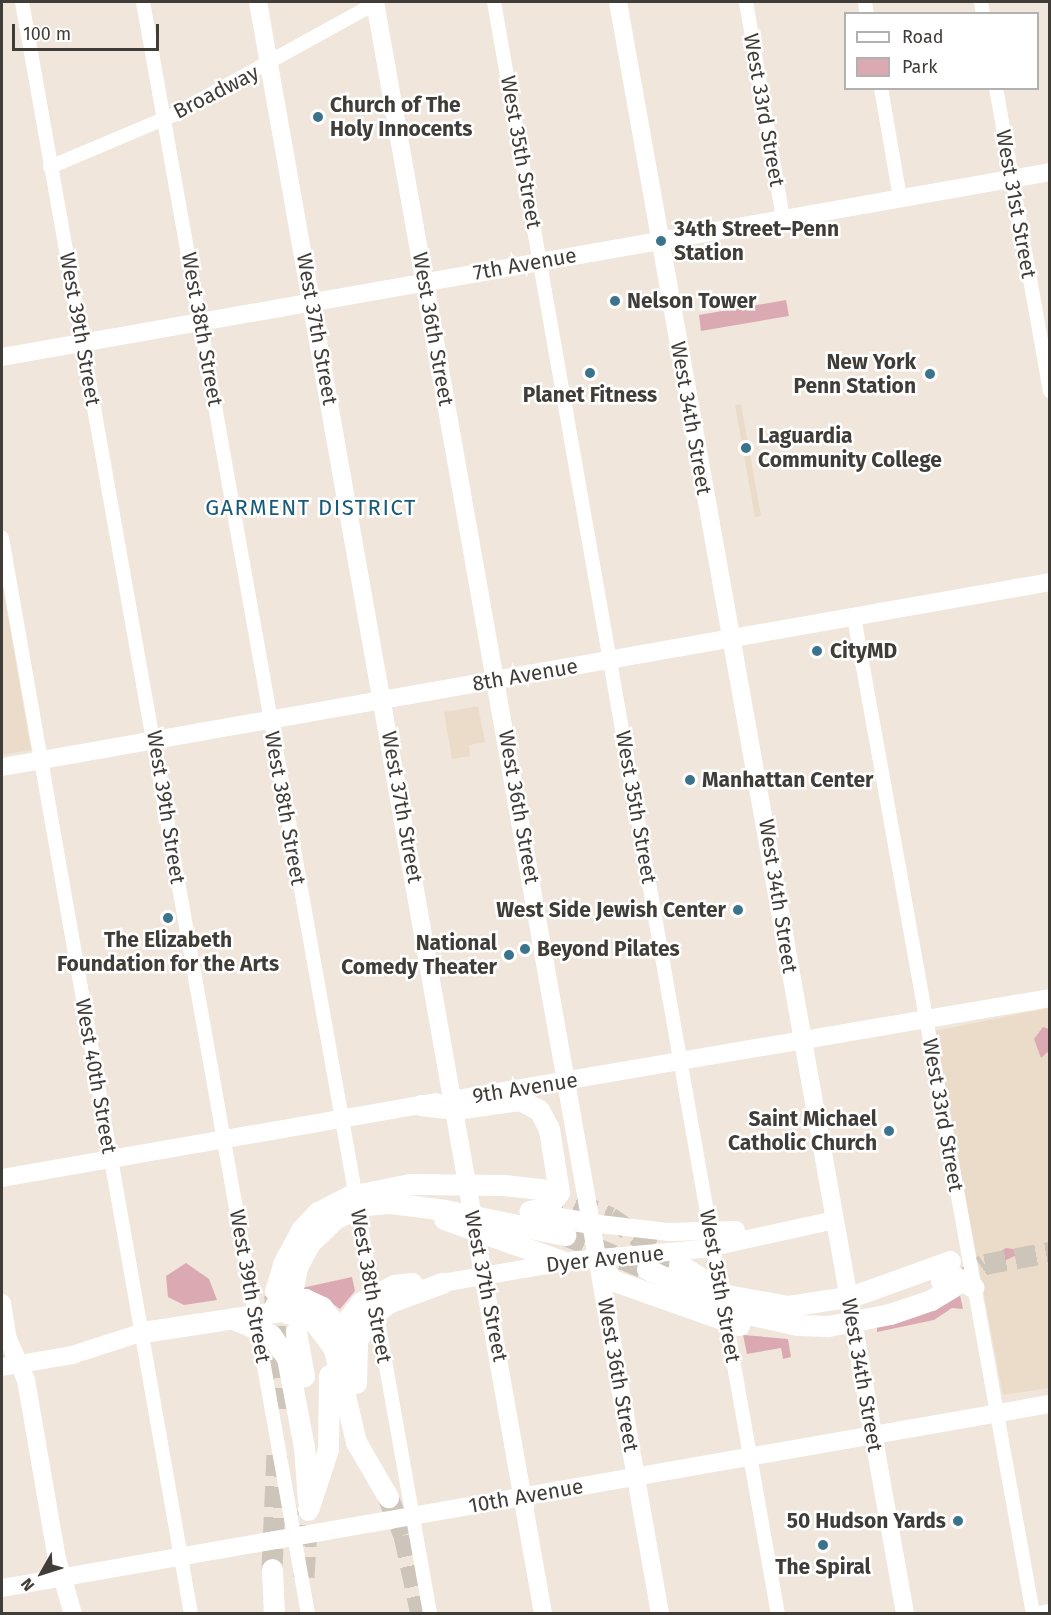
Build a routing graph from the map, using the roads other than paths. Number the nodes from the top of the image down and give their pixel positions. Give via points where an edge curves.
1 (22, 2) edge
2 (143, 2) edge
3 (258, 2) edge
4 (375, 2) edge
5 (494, 2) edge
6 (618, 2) edge
7 (746, 2) edge
8 (269, 65) junction
9 (881, 90) edge
10 (996, 90) edge
11 (165, 118) junction
12 (51, 167) junction
13 (1050, 172) edge
14 (1012, 179) junction
15 (900, 198) junction
16 (783, 219) junction
17 (660, 241) junction
18 (540, 261) junction
19 (425, 283) junction
20 (313, 303) junction
21 (201, 322) junction
22 (82, 342) junction
23 (2, 357) edge
24 (1050, 391) edge
25 (2, 538) edge
26 (1050, 582) edge
27 (854, 617) junction
28 (732, 638) junction
29 (610, 660) junction
30 (496, 680) junction
31 (383, 700) junction
32 (270, 720) junction
33 (155, 740) junction
34 (41, 760) junction
35 (2, 767) edge
36 (1050, 998) edge
37 (926, 1019) junction
38 (802, 1040) junction
39 (680, 1062) junction
40 (566, 1081) junction
41 (454, 1104) junction
42 (421, 1105) joint
43 (340, 1118) junction
44 (225, 1139) junction
45 (111, 1160) junction
46 (2, 1179) edge
47 (377, 1190) junction
48 (547, 1190) tunnel mouth
49 (332, 1204) junction
50 (410, 1205) junction
51 (529, 1211) junction
52 (835, 1220) junction
53 (591, 1223) junction
54 (565, 1235) tunnel mouth
55 (711, 1240) junction
56 (301, 1257) junction
57 (597, 1258) junction
58 (959, 1259) junction
59 (565, 1262) junction
60 (679, 1264) tunnel mouth
61 (647, 1269) tunnel mouth
62 (442, 1283) junction
63 (963, 1287) junction
64 (2, 1303) edge
65 (243, 1310) junction
66 (773, 1314) junction
67 (828, 1326) junction
68 (143, 1332) junction
69 (296, 1332) dead end
70 (344, 1335) junction
71 (20, 1364) junction
72 (2, 1367) edge
73 (356, 1383) junction
74 (1050, 1404) edge
75 (997, 1413) junction
76 (873, 1435) junction
77 (750, 1456) junction
78 (636, 1476) junction
79 (525, 1496) junction
80 (308, 1510) junction
81 (412, 1516) junction
82 (292, 1537) junction
83 (181, 1556) junction
84 (272, 1569) tunnel mouth
85 (63, 1577) junction
86 (2, 1588) edge
87 (1039, 1612) edge
88 (73, 1614) edge
89 (191, 1614) edge
90 (274, 1614) edge
91 (308, 1614) edge
92 (430, 1614) edge
93 (543, 1614) edge
94 (660, 1614) edge
95 (778, 1614) edge
96 (905, 1614) edge
97 (1026, 1614) edge

1 - 12 street, West 39th Street
2 - 11 street, West 38th Street
3 - 8 main road, West 37th Street
4 - 8 street, Broadway
4 - 19 main road, West 36th Street
5 - 18 street, West 35th Street
6 - 17 main road, West 34th Street
7 - 16 street, West 33rd Street
8 - 11 street, Broadway
8 - 20 main road, West 37th Street
9 - 15 street
10 - 14 street, West 31st Street
11 - 12 street, Broadway
11 - 21 street, West 38th Street
12 - 22 street, West 39th Street
13 - 14 main road, 7th Avenue
14 - 15 main road, 7th Avenue
14 - 24 street, West 31st Street
15 - 16 main road, 7th Avenue
16 - 17 main road, 7th Avenue
17 - 18 main road, 7th Avenue
17 - 28 main road, West 34th Street
18 - 19 main road, 7th Avenue
18 - 29 street, West 35th Street
19 - 20 main road, 7th Avenue
19 - 30 main road, West 36th Street
20 - 21 main road, 7th Avenue
20 - 31 main road, West 37th Street
21 - 22 main road, 7th Avenue
21 - 32 street, West 38th Street
22 - 23 main road, 7th Avenue
22 - 33 street, West 39th Street
25 - 34 street, West 40th Street
26 - 27 main road, 8th Avenue
27 - 28 main road, 8th Avenue
27 - 37 street, West 33rd Street
28 - 29 main road, 8th Avenue
28 - 38 main road, West 34th Street
29 - 30 main road, 8th Avenue
29 - 39 street, West 35th Street
30 - 31 main road, 8th Avenue
30 - 40 main road, West 36th Street
31 - 32 main road, 8th Avenue
31 - 41 main road, West 37th Street
32 - 33 main road, 8th Avenue
32 - 43 street, West 38th Street
33 - 34 main road, 8th Avenue
33 - 44 street, West 39th Street
34 - 35 main road, 8th Avenue
34 - 45 street, West 40th Street
36 - 37 main road, 9th Avenue
37 - 38 main road, 9th Avenue
37 - 58 street, West 33rd Street
38 - 39 main road, 9th Avenue
38 - 52 main road, West 34th Street
39 - 40 main road, 9th Avenue
39 - 55 street, West 35th Street
40 - 41 main road, 9th Avenue
40 - 53 main road, West 36th Street
41 - 42 highway
41 - 51 highway via 520,1100 542,1114 549,1129 559,1192 548,1208
41 - 79 main road, West 37th Street
42 - 43 main road
43 - 44 main road
43 - 81 street, West 38th Street
44 - 45 main road
44 - 65 street, West 39th Street
45 - 46 main road
45 - 68 street, West 40th Street
47 - 48 highway via 410,1184 504,1185
47 - 49 highway
47 - 51 highway via 440,1195
49 - 56 highway via 309,1228
49 - 56 highway via 301,1230 283,1264 284,1290
50 - 54 highway
50 - 56 highway via 382,1202 352,1209 323,1230
50 - 59 highway
51 - 53 highway
52 - 55 main road, Dyer Avenue
52 - 76 main road, West 34th Street
53 - 55 main road, Dyer Avenue
53 - 57 main road, West 36th Street
55 - 57 main road, Dyer Avenue
55 - 77 street, West 35th Street
57 - 59 main road, Dyer Avenue
57 - 67 highway via 612,1280 713,1317 775,1332 799,1333
57 - 78 main road, West 36th Street
58 - 63 street, West 33rd Street
58 - 66 highway via 954,1269 859,1304 811,1313
59 - 62 main road, Dyer Avenue
60 - 66 highway via 727,1295
61 - 66 highway via 728,1308
62 - 70 highway via 394,1285 376,1292 354,1309
62 - 73 highway via 388,1303 370,1318 357,1341
63 - 66 highway via 958,1278 949,1278 858,1311
63 - 67 highway via 903,1311
63 - 75 street, West 33rd Street
64 - 71 main road via 8,1339
65 - 68 highway
65 - 70 highway via 305,1299 331,1314
65 - 73 highway via 297,1313 314,1322 327,1337 337,1359 351,1430 388,1497 367,1438
65 - 80 highway via 281,1345 287,1358 304,1447
65 - 80 highway via 299,1322 318,1338 327,1355 330,1434 319,1486
65 - 82 street, West 39th Street via 261,1353
66 - 67 highway
68 - 71 main road via 111,1339 89,1350
68 - 83 street, West 40th Street
69 - 80 highway via 316,1447
70 - 73 highway
71 - 72 main road
71 - 85 main road
74 - 75 main road, 10th Avenue
75 - 76 main road, 10th Avenue
75 - 87 street, West 33rd Street
76 - 77 main road, 10th Avenue
76 - 96 main road, West 34th Street
77 - 78 main road, 10th Avenue
77 - 95 street, West 35th Street
78 - 79 main road, 10th Avenue
78 - 94 main road, West 36th Street
79 - 81 main road, 10th Avenue
79 - 93 main road, West 37th Street
81 - 82 main road, 10th Avenue
81 - 92 street, West 38th Street
82 - 83 main road, 10th Avenue
82 - 91 street, West 39th Street
83 - 85 main road, 10th Avenue
83 - 89 street, West 40th Street
84 - 90 highway
85 - 86 main road, 10th Avenue
85 - 88 main road
87 - 97 street

